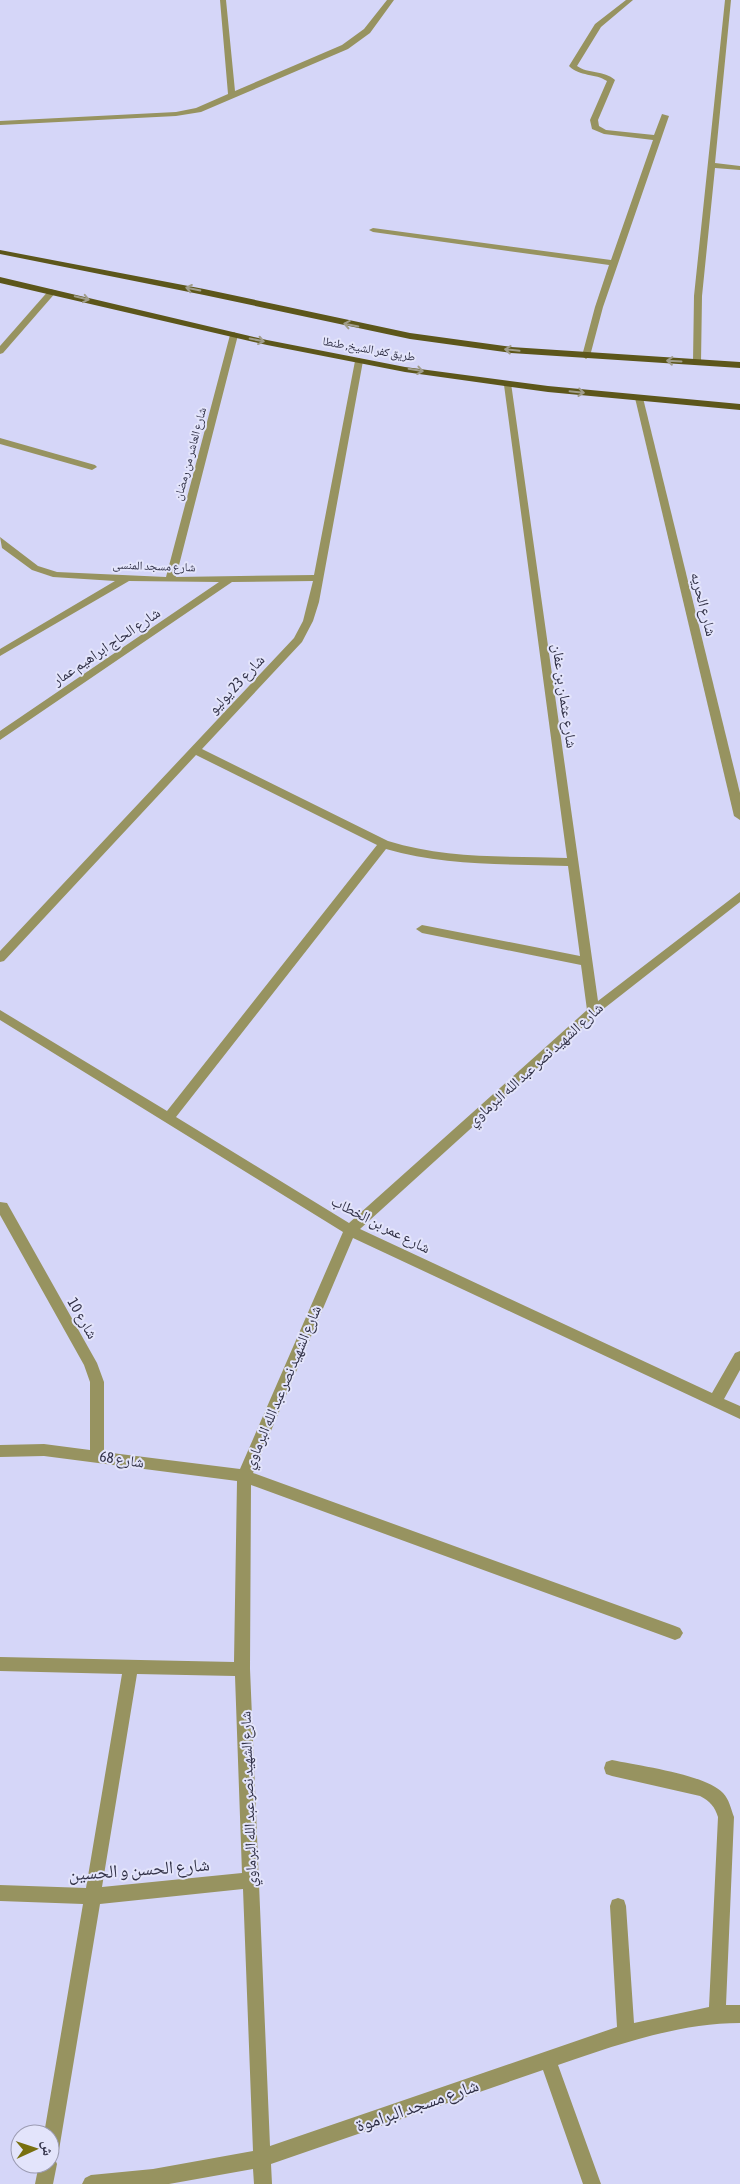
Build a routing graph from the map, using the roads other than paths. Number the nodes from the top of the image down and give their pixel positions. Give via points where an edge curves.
1 (224, 0) edge
2 (391, 0) edge
3 (630, 0) edge
4 (728, 0) edge
5 (232, 97) junction
6 (665, 116) dead end
7 (0, 123) edge
8 (657, 138) junction
9 (711, 165) junction
10 (740, 168) edge
11 (373, 230) dead end
12 (0, 252) edge
13 (614, 263) junction
14 (0, 280) edge
15 (53, 291) junction
16 (234, 335) junction
17 (0, 351) edge
18 (586, 356) junction
19 (359, 361) junction
20 (697, 362) junction
21 (740, 365) edge
22 (508, 385) junction
23 (639, 398) junction
24 (740, 408) edge
25 (0, 440) edge
26 (92, 467) dead end
27 (2, 545) edge
28 (128, 578) junction
29 (318, 578) junction
30 (170, 580) junction
31 (229, 580) junction
32 (0, 653) edge
33 (0, 736) edge
34 (194, 750) junction
35 (740, 816) edge
36 (384, 844) junction
37 (573, 862) junction
38 (740, 896) edge
39 (422, 929) dead end
40 (0, 958) edge
41 (587, 962) junction
42 (593, 1011) junction
43 (0, 1014) edge
44 (168, 1118) junction
45 (2, 1207) dead end
46 (350, 1230) junction
47 (740, 1356) edge
48 (715, 1401) junction
49 (740, 1413) edge
50 (0, 1451) edge
51 (97, 1456) junction
52 (244, 1476) junction
53 (675, 1633) dead end
54 (0, 1664) edge
55 (130, 1666) junction
56 (242, 1669) junction
57 (612, 1768) dead end
58 (251, 1880) junction
59 (0, 1893) edge
60 (92, 1896) junction
61 (618, 1906) dead end
62 (717, 2014) junction
63 (740, 2014) edge
64 (626, 2033) junction
65 (548, 2060) junction
66 (54, 2124) edge
67 (262, 2158) junction
68 (91, 2184) edge
69 (263, 2184) edge
70 (592, 2184) edge

1 - 5 street
2 - 5 street via 367,31 345,47
3 - 8 street via 598,26 573,66 611,80 594,120 595,127 604,132
4 - 9 street
5 - 7 street via 198,110 176,114
6 - 8 street
8 - 13 street
9 - 10 street
9 - 20 street via 698,296
11 - 13 street
18 -> 12 main road, طريق كفر الشيخ, طنطا via 511,350 410,336
13 - 18 street
14 - 15 main road, طريق كفر الشيخ, طنطا
15 -> 16 main road, طريق كفر الشيخ, طنطا
15 - 17 street
16 -> 19 main road, طريق كفر الشيخ, طنطا
16 - 30 street, شارع العاشر من رمضان
20 -> 18 main road, طريق كفر الشيخ, طنطا
19 -> 22 main road, طريق كفر الشيخ, طنطا
19 - 29 street, شارع 23 يوليو
20 - 21 main road, طريق كفر الشيخ, طنطا
22 -> 23 main road, طريق كفر الشيخ, طنطا
22 - 37 street, شارع عثمان بن عفان
23 - 24 main road, طريق كفر الشيخ, طنطا
23 - 35 street, شارع الحريه
25 - 26 street
27 - 28 street, شارع مسجد المنسى via 45,572
28 - 30 street, شارع مسجد المنسى
28 - 32 street
29 - 31 street, شارع مسجد المنسى
29 - 34 street, شارع 23 يوليو via 308,621 298,640
30 - 31 street, شارع مسجد المنسى
31 - 33 street, شارع الحاج ابراهيم عمار
34 - 36 street
34 - 40 street, شارع 23 يوليو
36 - 37 street via 445,858
36 - 44 street
37 - 41 street, شارع عثمان بن عفان
38 - 42 street, شارع الشهيد نصر عبد الله البرماوي
39 - 41 street
41 - 42 street, شارع عثمان بن عفان
42 - 46 street, شارع الشهيد نصر عبد الله البرماوي
43 - 44 street, شارع عمر بن الخطاب
44 - 46 street, شارع عمر بن الخطاب
45 - 51 street, شارع 10 via 90,1363 97,1382
46 - 48 street, شارع عمر بن الخطاب
46 - 52 street, شارع الشهيد نصر عبد الله البرماوي
47 - 48 street
48 - 49 street, شارع عمر بن الخطاب
50 - 51 street, شارع 68 via 44,1450
51 - 52 street, شارع 68
52 - 53 street, شارع 68
52 - 56 street, شارع الشهيد نصر عبد الله البرماوي
54 - 55 street
55 - 56 street
55 - 60 street
56 - 58 street, شارع الشهيد نصر عبد الله البرماوي
57 - 62 street via 706,1790 720,1801 723,1808 726,1817
58 - 60 street, شارع الحسن و الحسين
58 - 67 street, شارع الشهيد نصر عبد الله البرماوي
59 - 60 street, شارع الحسن و الحسين
60 - 66 street
61 - 64 street
62 - 63 street, شارع مسجد البراموة
62 - 64 street, شارع مسجد البراموة
64 - 65 street, شارع مسجد البراموة
65 - 67 street, شارع مسجد البراموة
65 - 70 street
67 - 68 street, شارع مسجد البراموة via 153,2178
67 - 69 street, شارع الشهيد نصر عبد الله البرماوي

